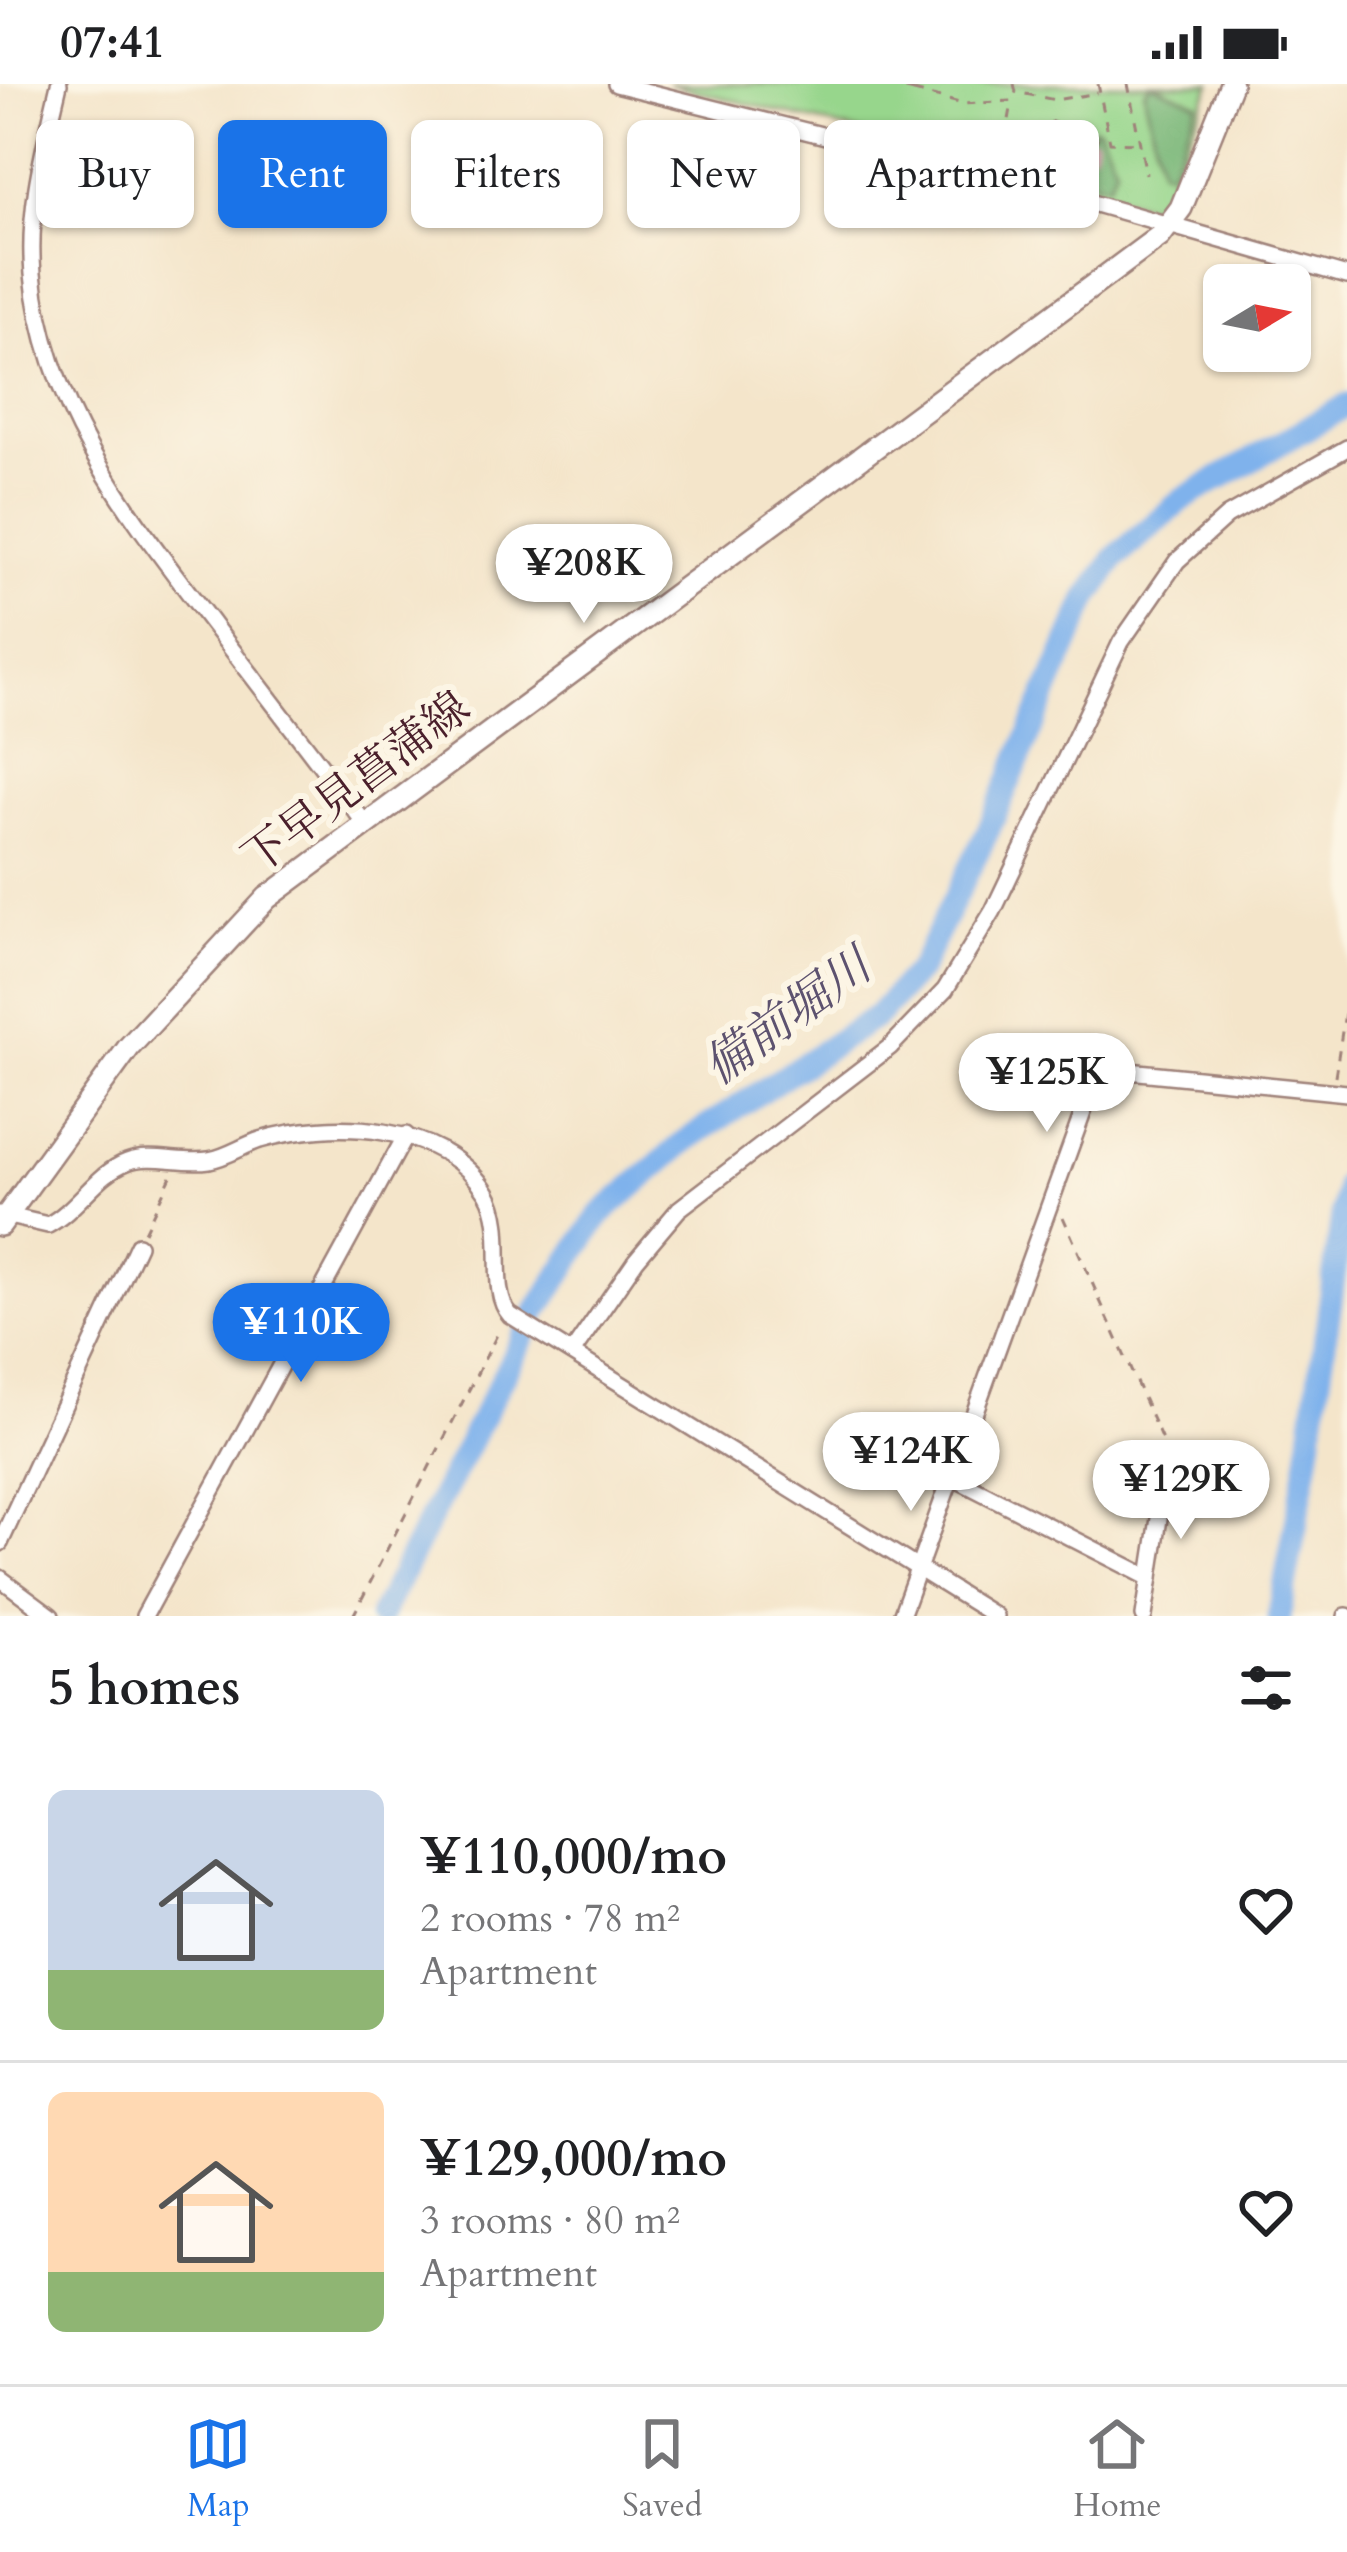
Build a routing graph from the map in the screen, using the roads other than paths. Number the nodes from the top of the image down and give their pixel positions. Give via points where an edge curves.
1 (59, 84) edge
2 (616, 84) edge
3 (1231, 84) edge
4 (1169, 225) junction
5 (1347, 276) edge
6 (1347, 448) edge
7 (364, 822) junction
8 (1339, 1092) edge
9 (406, 1135) junction
10 (2, 1218) edge
11 (138, 1245) road end
12 (566, 1349) junction
13 (952, 1478) junction
14 (1162, 1499) road end
15 (0, 1543) edge
16 (918, 1568) junction
17 (0, 1578) edge
18 (1150, 1578) junction
19 (51, 1616) edge
20 (144, 1616) edge
21 (901, 1616) edge
22 (995, 1616) edge
23 (1144, 1616) edge

1 - 7 street via 35,204 32,268 59,390 123,508
2 - 4 street
3 - 4 main road, 下早見菖蒲線
4 - 5 street
4 - 7 main road, 下早見菖蒲線
6 - 12 street via 1227,516 1177,561 1121,643 993,911 945,990 890,1047 679,1209
7 - 10 main road, 下早見菖蒲線 via 228,935 129,1047
8 - 13 street via 1099,1068
9 - 10 street via 283,1135 215,1159 125,1162 48,1225
9 - 12 street via 467,1170 485,1190 499,1228 500,1300 509,1315
9 - 20 street
11 - 15 street
12 - 16 street
13 - 16 street
13 - 18 street
14 - 18 street
16 - 21 street
16 - 22 street
17 - 19 street
18 - 23 street

